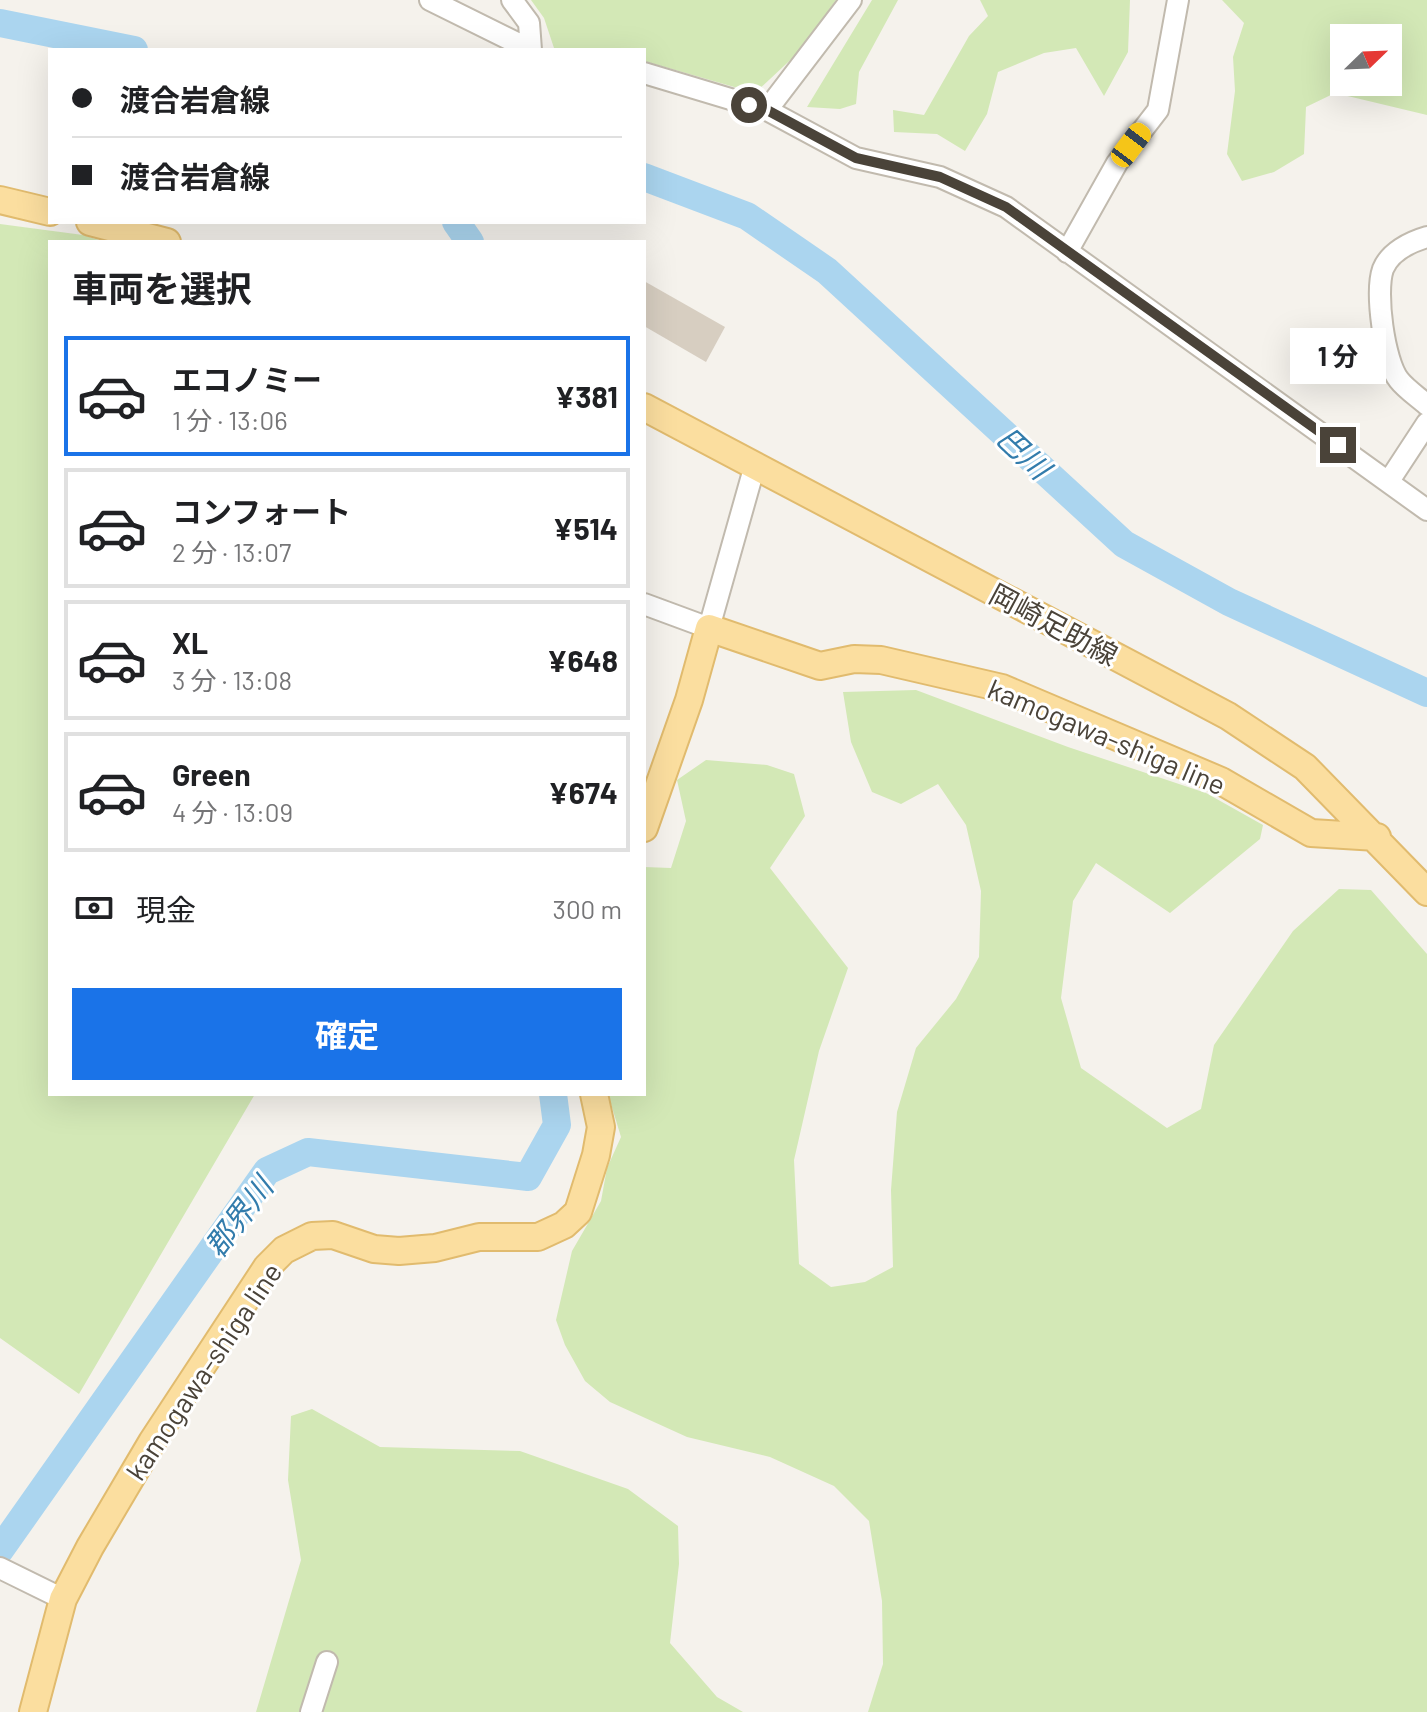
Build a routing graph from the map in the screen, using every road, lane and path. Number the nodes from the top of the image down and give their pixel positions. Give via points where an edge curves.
1 (430, 0) edge
2 (512, 0) edge
3 (851, 0) edge
4 (1178, 0) edge
5 (527, 48) edge
6 (531, 48) edge
7 (646, 74) edge
8 (767, 110) junction
9 (0, 200) edge
10 (48, 212) edge
11 (97, 224) edge
12 (1427, 237) edge
13 (155, 240) edge
14 (1067, 252) junction
15 (1427, 405) edge
16 (646, 408) edge
17 (1427, 423) edge
18 (755, 465) junction
19 (1389, 481) junction
20 (1427, 510) edge
21 (646, 605) edge
22 (709, 628) junction
23 (646, 822) edge
24 (1377, 837) junction
25 (1427, 892) edge
26 (594, 1096) edge
27 (0, 1568) edge
28 (63, 1599) junction
29 (327, 1662) dead end
30 (33, 1712) edge
31 (311, 1712) edge

1 - 5 street
2 - 6 street via 529,23
3 - 8 street
4 - 14 street via 1158,110 1117,163
7 - 8 street
8 - 14 street via 856,158 976,191
9 - 10 main road
11 - 13 main road
12 - 15 street via 1396,253 1384,267 1380,284 1388,359 1399,380
14 - 19 street
16 - 18 main road, 岡崎足助線
17 - 19 street
18 - 22 street
18 - 24 main road, 岡崎足助線 via 1228,716 1305,767
19 - 20 street
21 - 22 street
22 - 23 main road
22 - 24 main road, kamogawa-shiga line via 820,666 881,660 1002,688 1221,781 1311,833
24 - 25 main road, 岡崎足助線
26 - 28 main road, kamogawa-shiga line via 601,1127 596,1155 578,1212 564,1225 538,1237 479,1237 399,1251 333,1235 312,1236 284,1250 267,1267 152,1442
27 - 28 street
28 - 30 main road, kamogawa-shiga line
29 - 31 street

